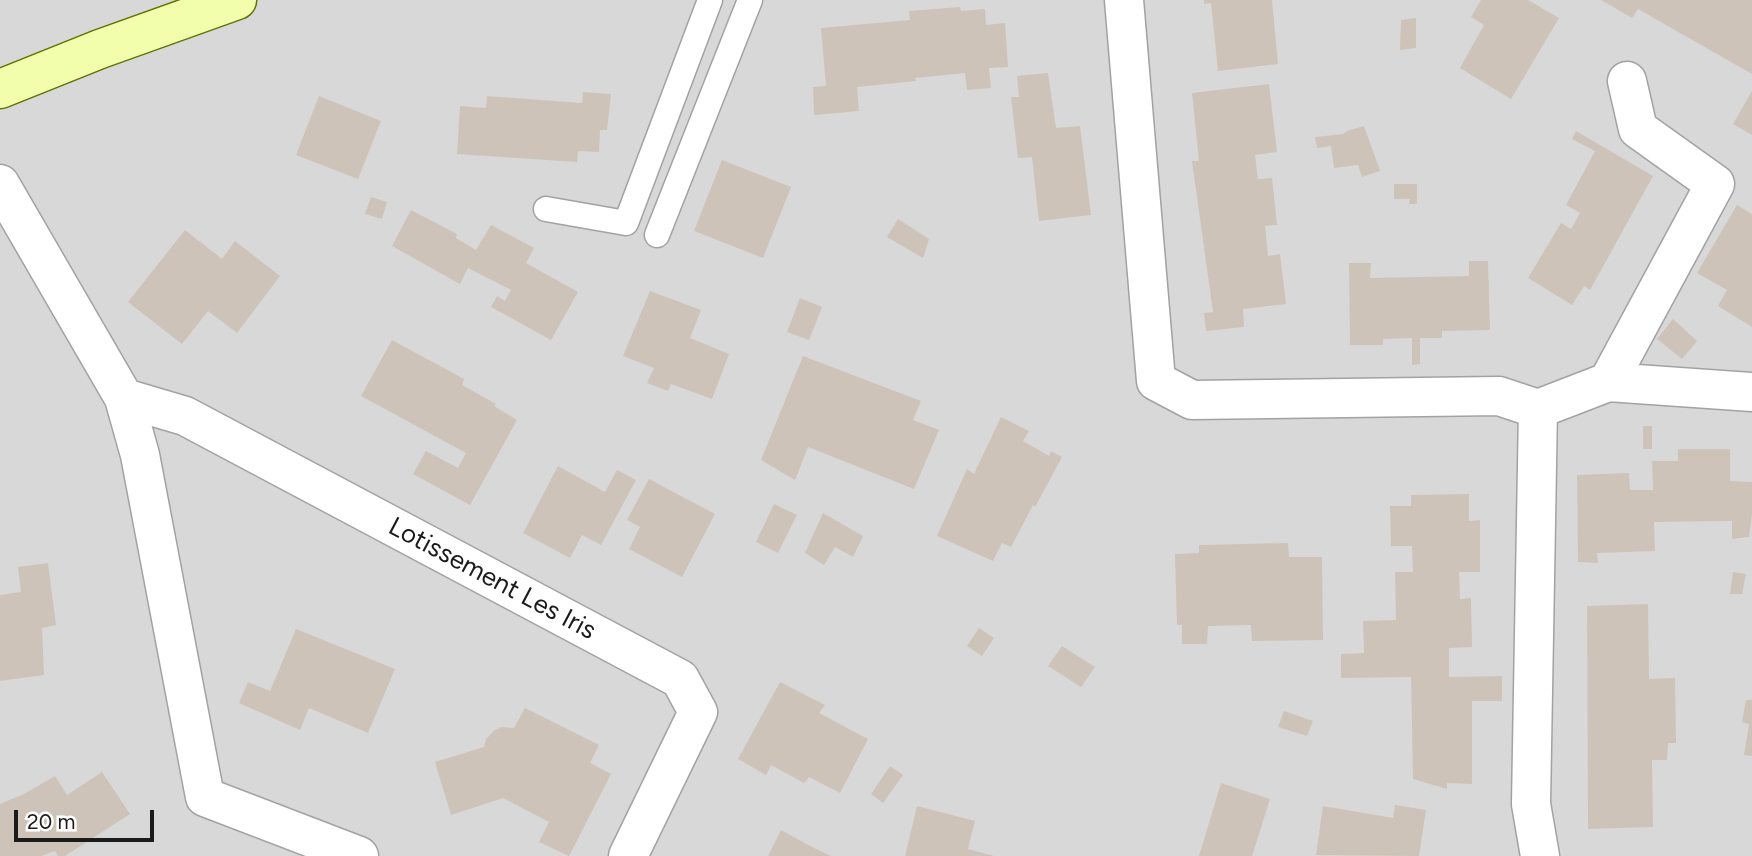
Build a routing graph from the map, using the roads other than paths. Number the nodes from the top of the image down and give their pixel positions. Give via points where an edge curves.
1 (237, 0) edge
2 (710, 0) edge
3 (750, 0) edge
4 (1124, 0) edge
5 (1627, 81) dead end
6 (0, 89) edge
7 (0, 184) edge
8 (546, 209) dead end
9 (657, 235) dead end
10 (1608, 382) junction
11 (1752, 392) edge
12 (124, 398) junction
13 (1538, 409) junction
14 (359, 856) edge
15 (628, 856) edge
16 (1540, 856) edge

1 - 6 main road
2 - 8 lane via 626,223
3 - 9 lane
4 - 13 street via 1156,381 1192,400 1499,396
5 - 10 street via 1638,130 1715,184
7 - 12 street
10 - 11 street
10 - 13 street
12 - 14 street via 140,455 205,797
12 - 15 street, Lotissement Les Iris via 185,416 680,679 698,712
13 - 16 street via 1531,804

